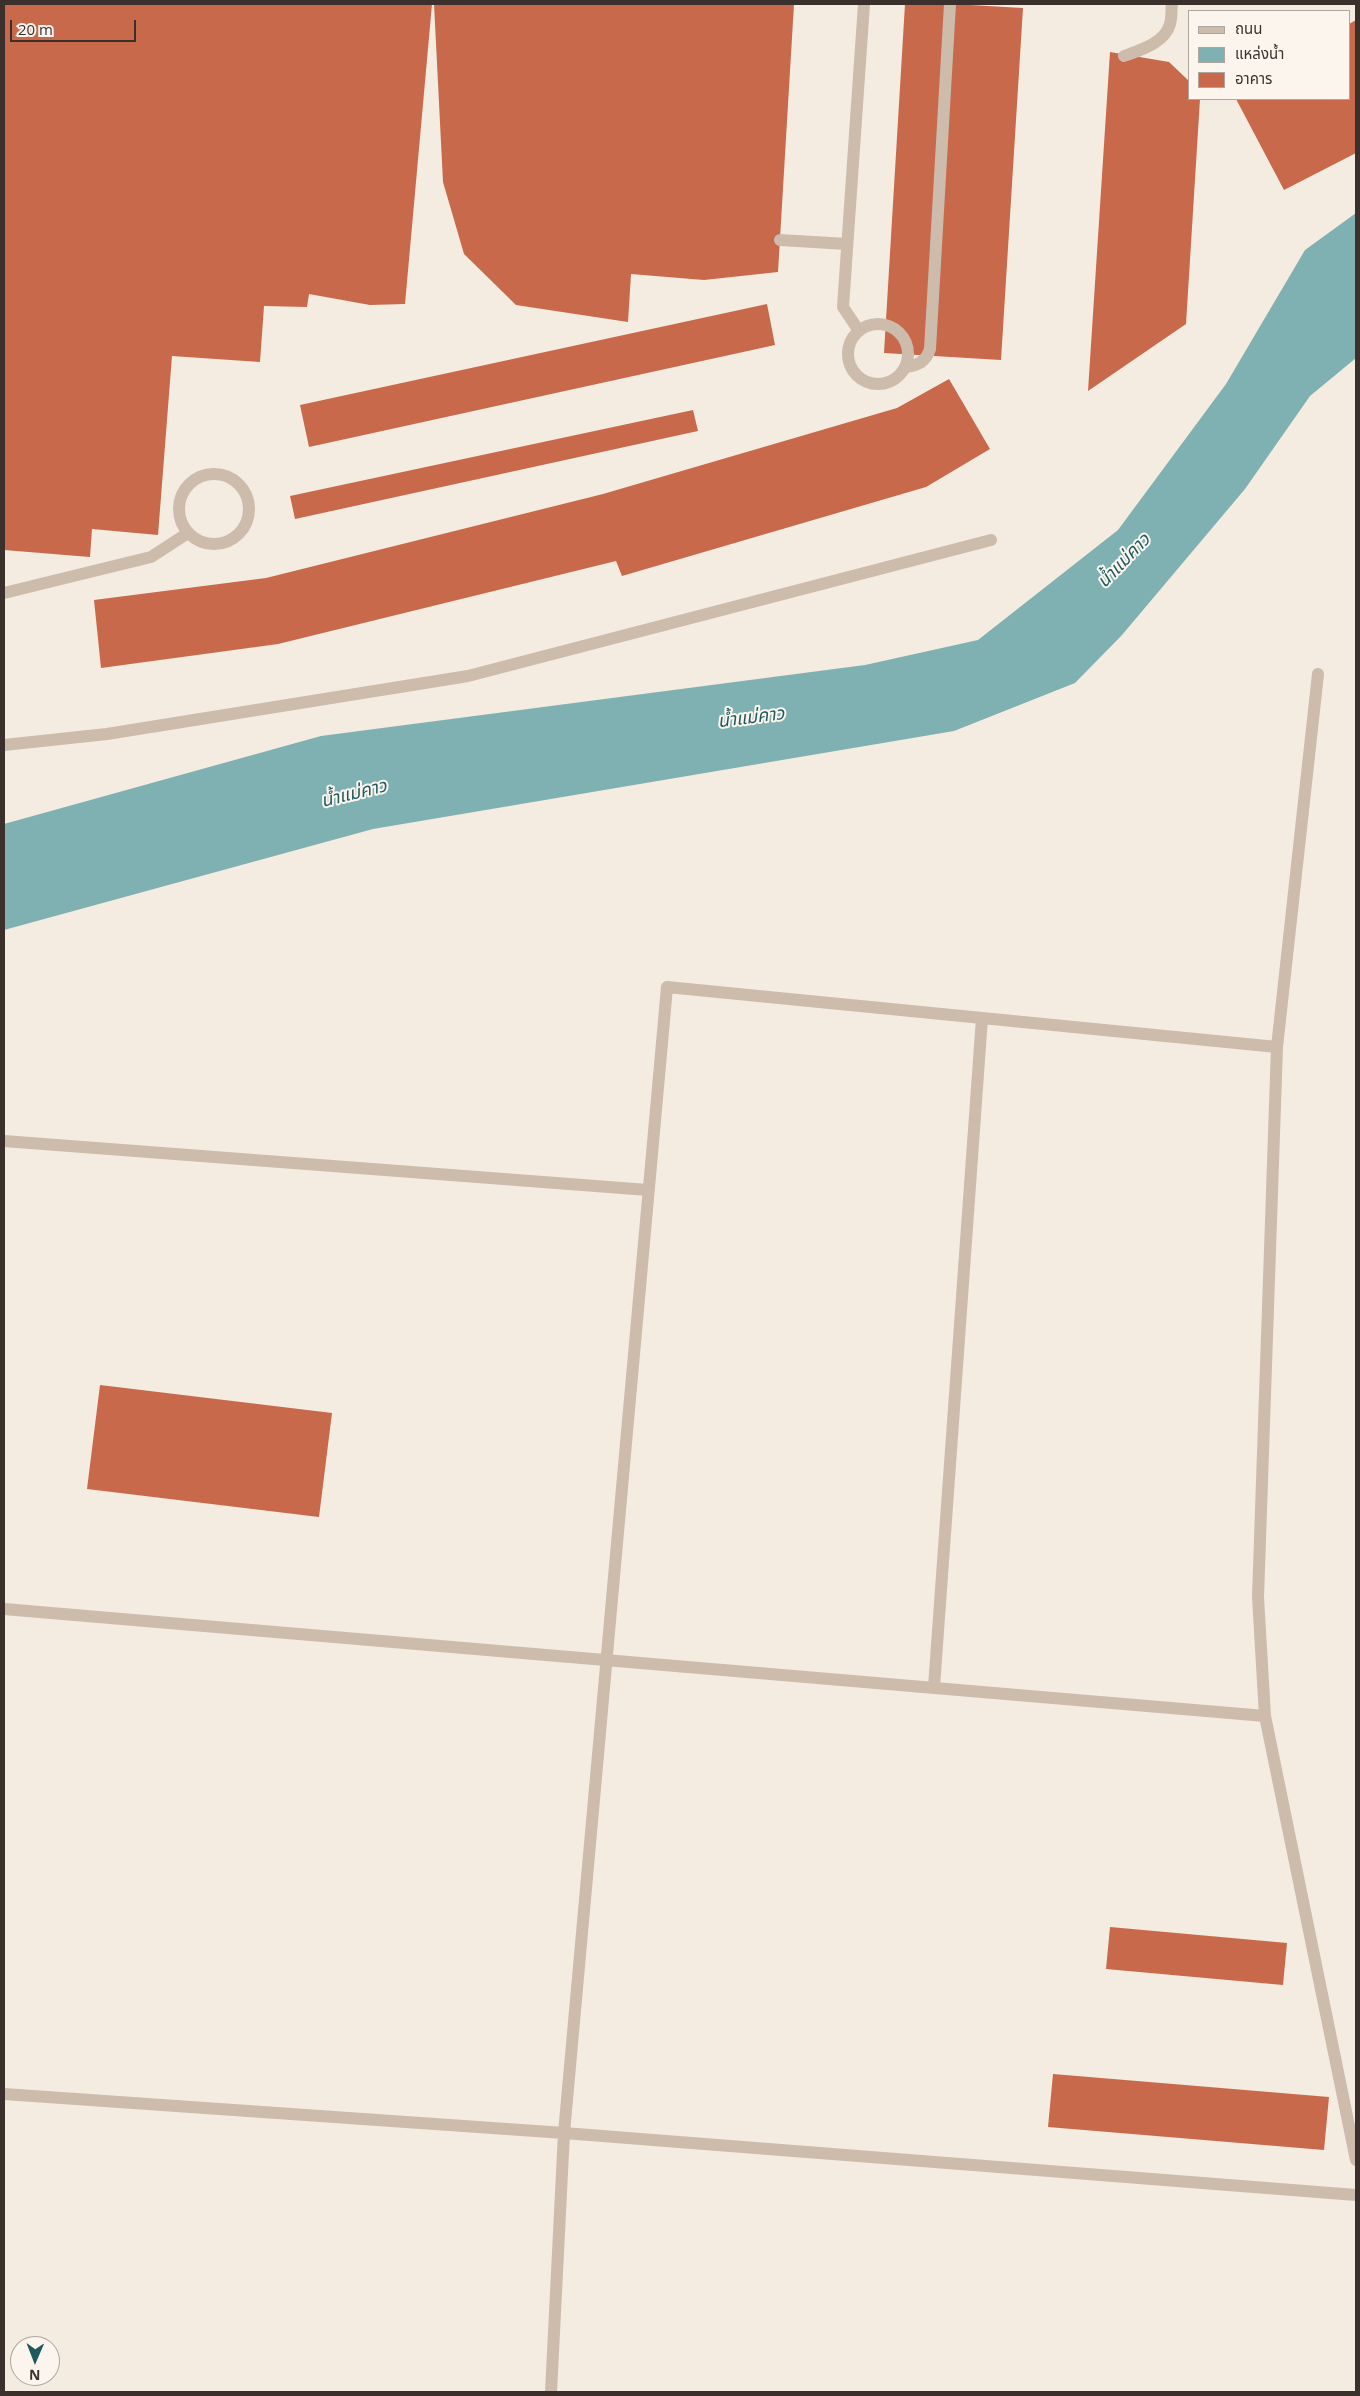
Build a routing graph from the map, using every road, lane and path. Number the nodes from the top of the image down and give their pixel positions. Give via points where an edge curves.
1 (864, 4) edge
2 (950, 4) edge
3 (1172, 4) edge
4 (1124, 56) dead end
5 (780, 240) dead end
6 (848, 244) junction
7 (859, 331) junction
8 (906, 367) junction
9 (188, 533) junction
10 (991, 540) dead end
11 (4, 594) edge
12 (1318, 674) dead end
13 (4, 745) edge
14 (982, 1018) junction
15 (1277, 1047) junction
16 (4, 1141) edge
17 (648, 1190) junction
18 (4, 1609) edge
19 (606, 1660) junction
20 (934, 1688) junction
21 (1265, 1716) junction
22 (4, 2094) edge
23 (564, 2133) junction
24 (1356, 2160) edge
25 (1356, 2195) edge
26 (551, 2392) edge

1 - 6 street
2 - 8 street via 930,349 920,364
3 - 4 street via 1170,25 1164,34 1144,49
5 - 6 street
6 - 7 street via 843,307
7 - 8 street via 877,324 895,330 906,346
7 - 8 street via 852,338 848,357 854,372 864,380 884,383
9 - 9 street via 181,523 179,504 182,492 197,479 208,475 222,476 244,491 249,512 236,536 226,542 208,544
9 - 11 street via 151,557
10 - 13 street via 468,676 107,734
12 - 15 street
14 - 15 street
14 - 17 street via 667,987
14 - 20 street
15 - 21 street via 1258,1597
16 - 17 street
17 - 19 street
18 - 19 street
19 - 20 street
19 - 23 street
20 - 21 street
21 - 24 street
22 - 23 street
23 - 25 street
23 - 26 street

